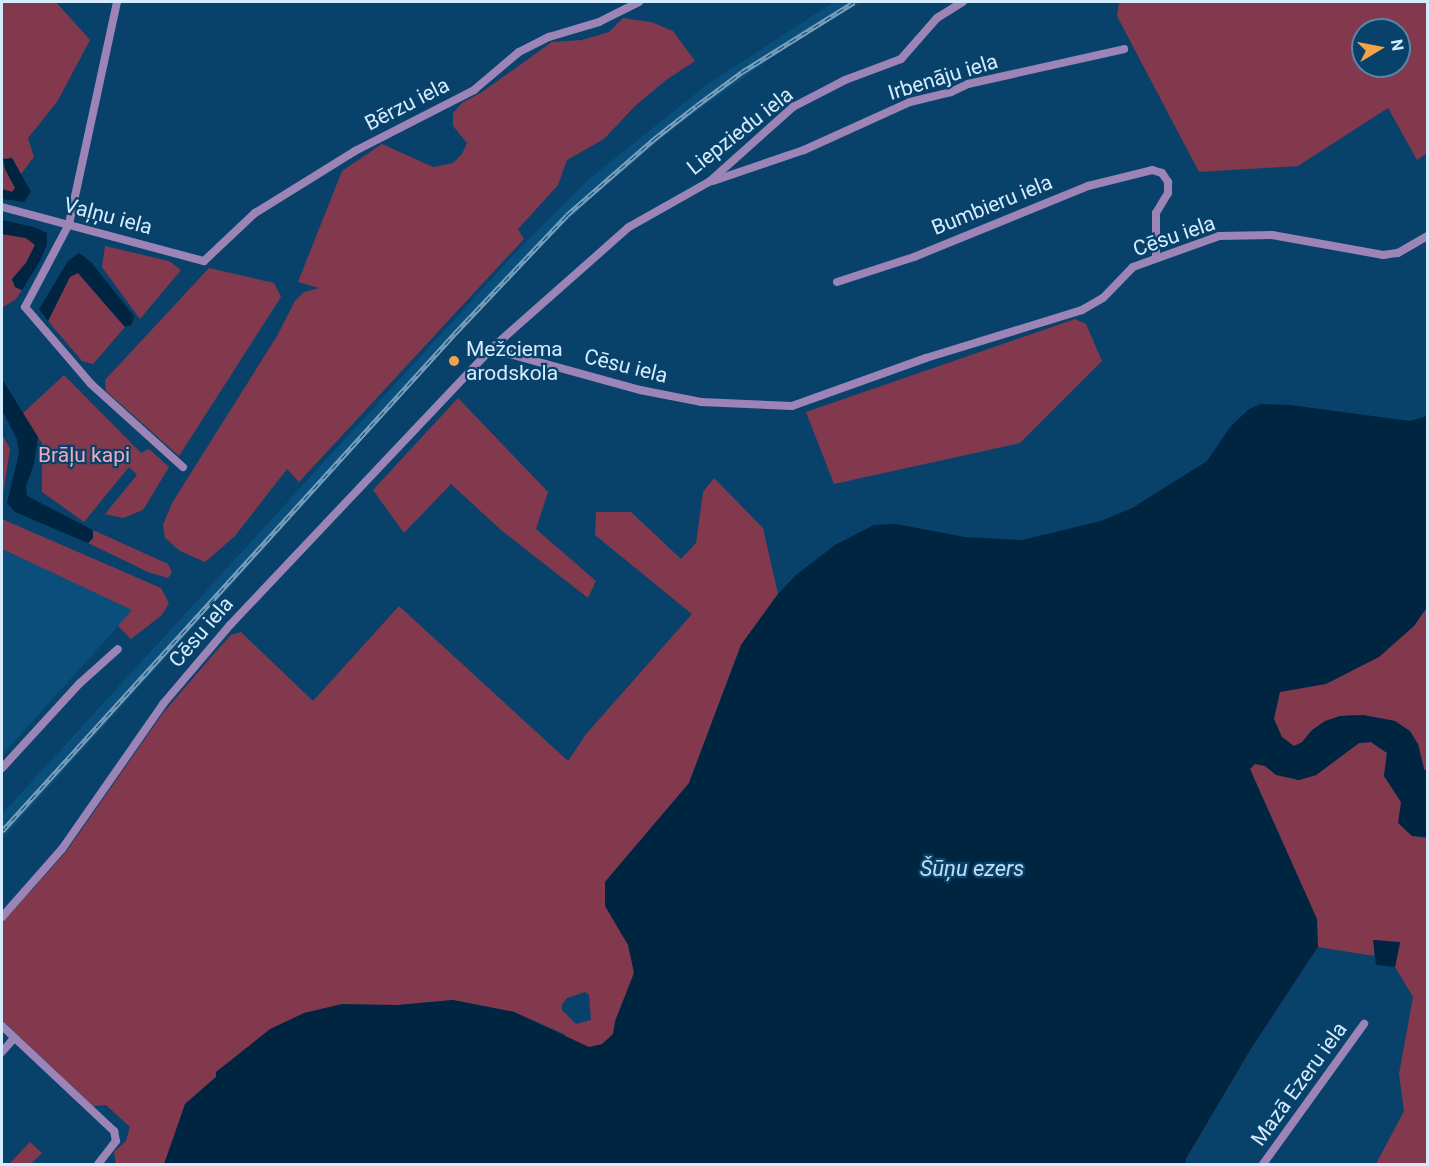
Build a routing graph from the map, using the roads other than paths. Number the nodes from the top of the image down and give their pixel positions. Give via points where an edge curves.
1 (117, 2) edge
2 (639, 2) edge
3 (963, 2) edge
4 (1124, 49) dead end
5 (709, 182) junction
6 (2, 207) edge
7 (69, 224) junction
8 (1428, 236) edge
9 (1156, 258) junction
10 (204, 261) joint
11 (837, 282) dead end
12 (490, 349) junction
13 (183, 466) dead end
14 (118, 649) dead end
15 (2, 768) edge
16 (2, 917) edge
17 (1364, 1024) dead end
18 (2, 1026) edge
19 (14, 1038) junction
20 (2, 1052) edge
21 (98, 1164) edge
22 (1263, 1164) edge

1 - 7 street
2 - 10 street, Bērzu iela via 599,22 549,37 519,52 474,90 355,151 255,213
3 - 5 street, Liepziedu iela via 937,18 901,59 845,80 793,107
4 - 5 street, Irbenāju iela via 968,84 910,102 804,150
5 - 12 street, Liepziedu iela via 628,227
6 - 7 street, Vaļņu iela
7 - 10 street, Vaļņu iela
7 - 13 street via 25,307 91,384
8 - 9 street, Cēsu iela via 1398,253 1383,255 1272,235 1219,236
9 - 11 street, Bumbieru iela via 1156,213 1168,193 1168,182 1162,173 1152,170 1088,186 914,257
9 - 12 street, Cēsu iela via 1133,267 1103,298 1082,310 926,358 792,406 701,402 640,390
12 - 16 street, Cēsu iela via 222,634 163,704 62,849
14 - 15 street via 78,684
17 - 22 street, Mazā Ezeru iela
18 - 19 street
19 - 20 street
19 - 21 street via 114,1131 116,1141

